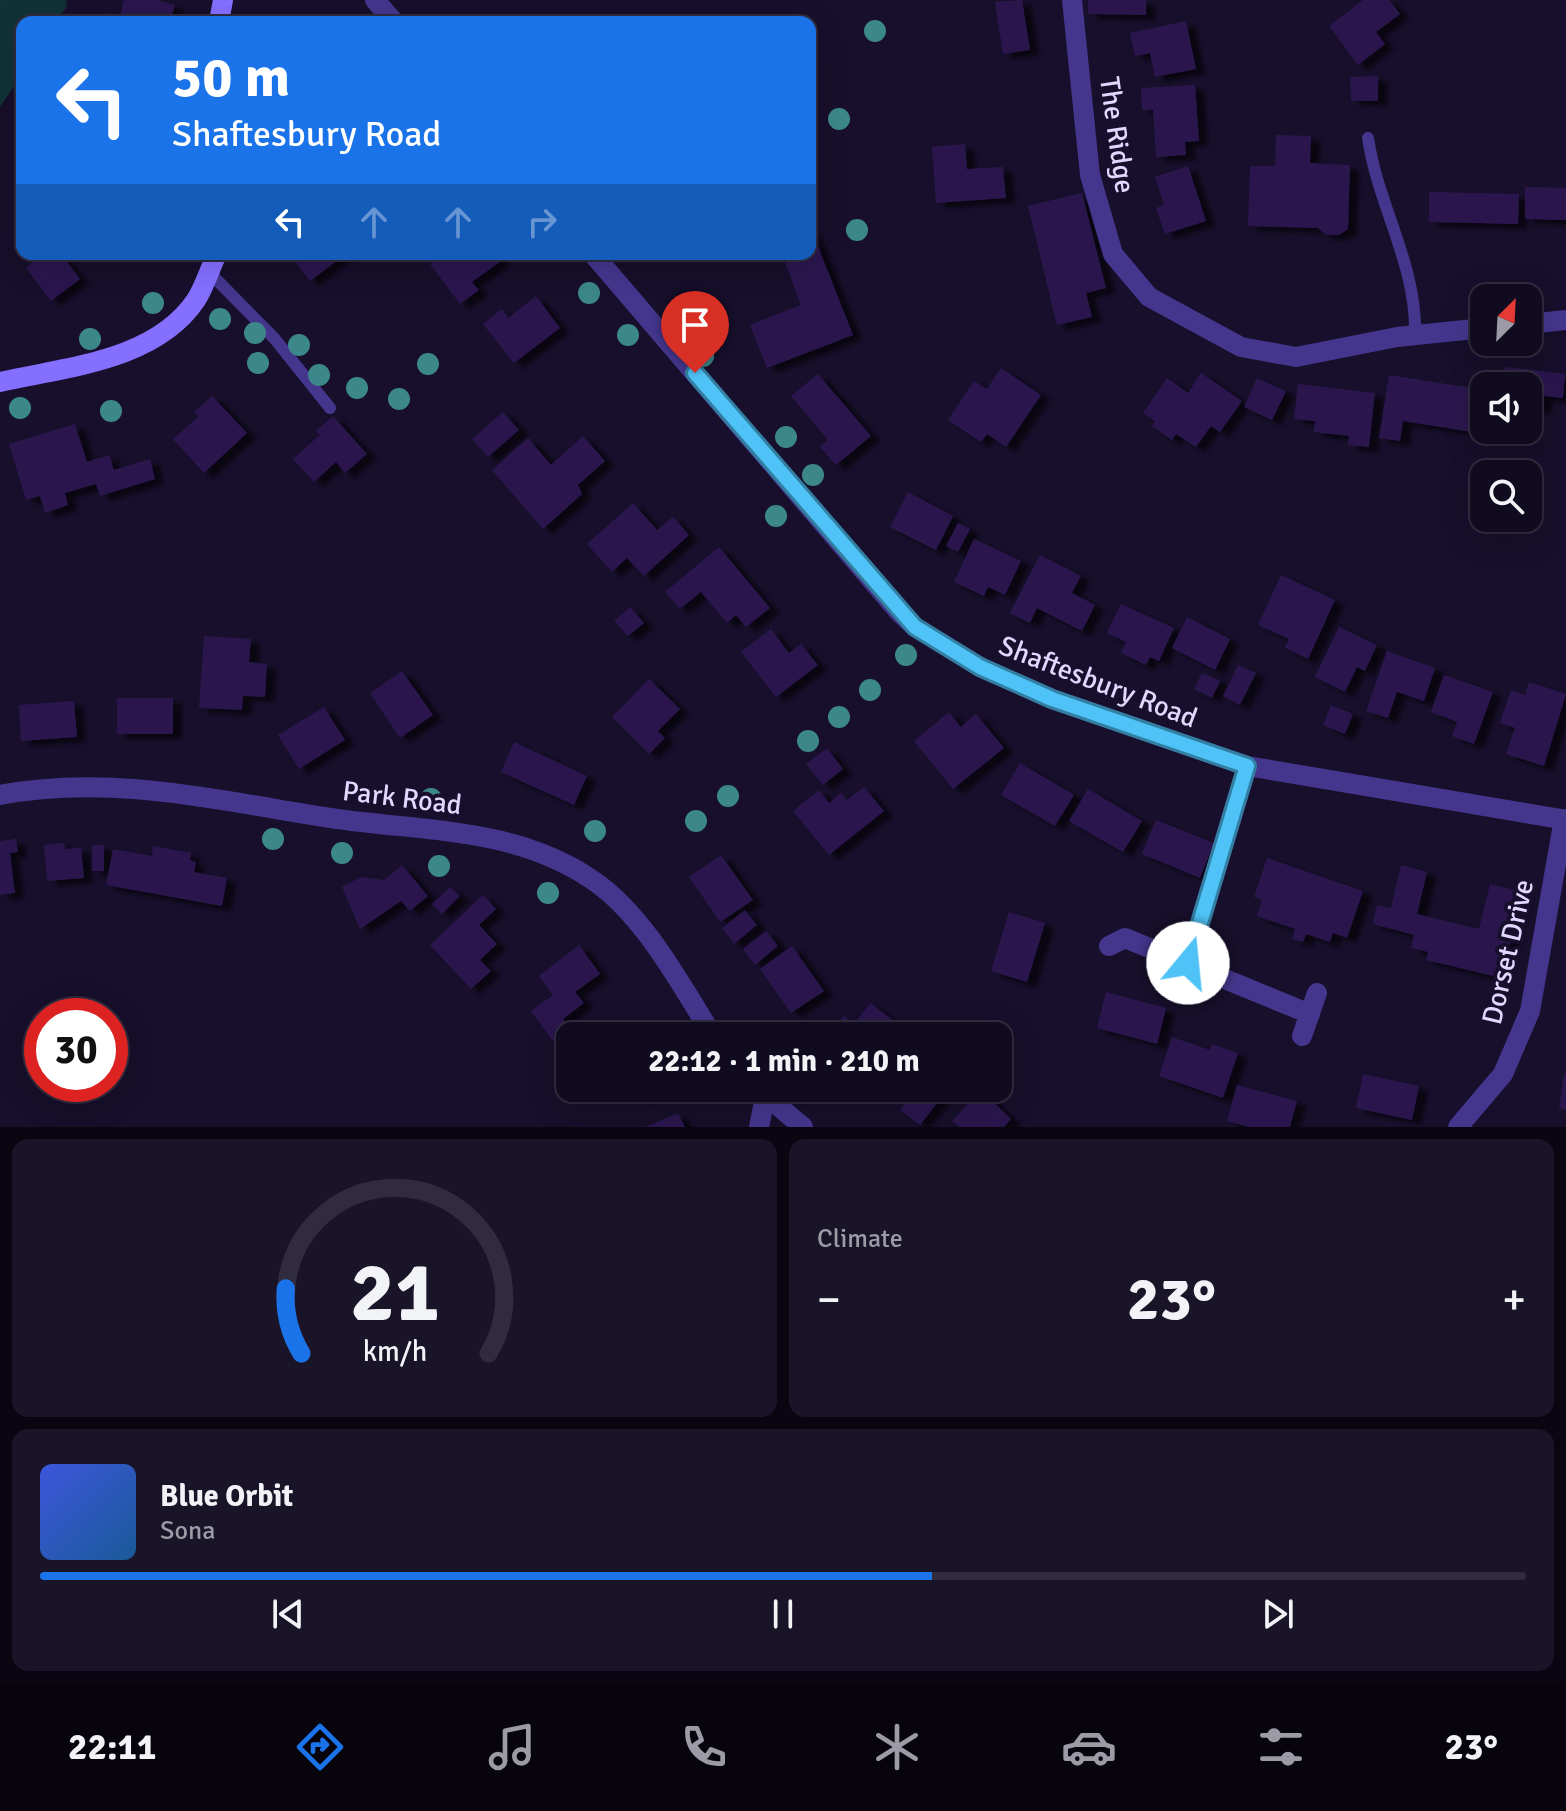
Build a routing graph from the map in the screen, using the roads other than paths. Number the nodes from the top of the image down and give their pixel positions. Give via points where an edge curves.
1 (375, 0) edge
2 (1072, 0) edge
3 (389, 16) edge
4 (1368, 138) dead end
5 (598, 260) edge
6 (213, 263) edge
7 (1566, 320) edge
8 (1542, 323) edge
9 (1470, 329) edge
10 (1415, 335) junction
11 (0, 382) edge
12 (330, 408) dead end
13 (1247, 766) junction
14 (0, 795) edge
15 (1565, 820) edge
16 (1109, 946) dead end
17 (1188, 963) junction
18 (1317, 993) dead end
19 (1310, 1014) junction
20 (704, 1022) edge
21 (1302, 1036) dead end
22 (760, 1102) edge
23 (772, 1102) edge
24 (759, 1127) edge
25 (803, 1127) edge
26 (1458, 1127) edge

1 - 3 street
2 - 10 street, The Ridge via 1090,175 1113,254 1149,297 1241,347 1296,357
4 - 10 lane via 1378,191 1411,283
5 - 13 street, Shaftesbury Road via 915,627 980,667 1052,699
6 - 11 street via 196,300 155,339 113,357
6 - 12 lane
7 - 8 street
9 - 10 street, The Ridge
13 - 15 street, Shaftesbury Road
13 - 17 street
14 - 20 street, Park Road via 132,789 216,797 531,847 593,880 637,924
15 - 26 street, Dorset Drive via 1530,1011 1503,1074
16 - 17 street via 1125,938
17 - 19 street
18 - 19 street
19 - 21 street
22 - 24 street
23 - 25 street

